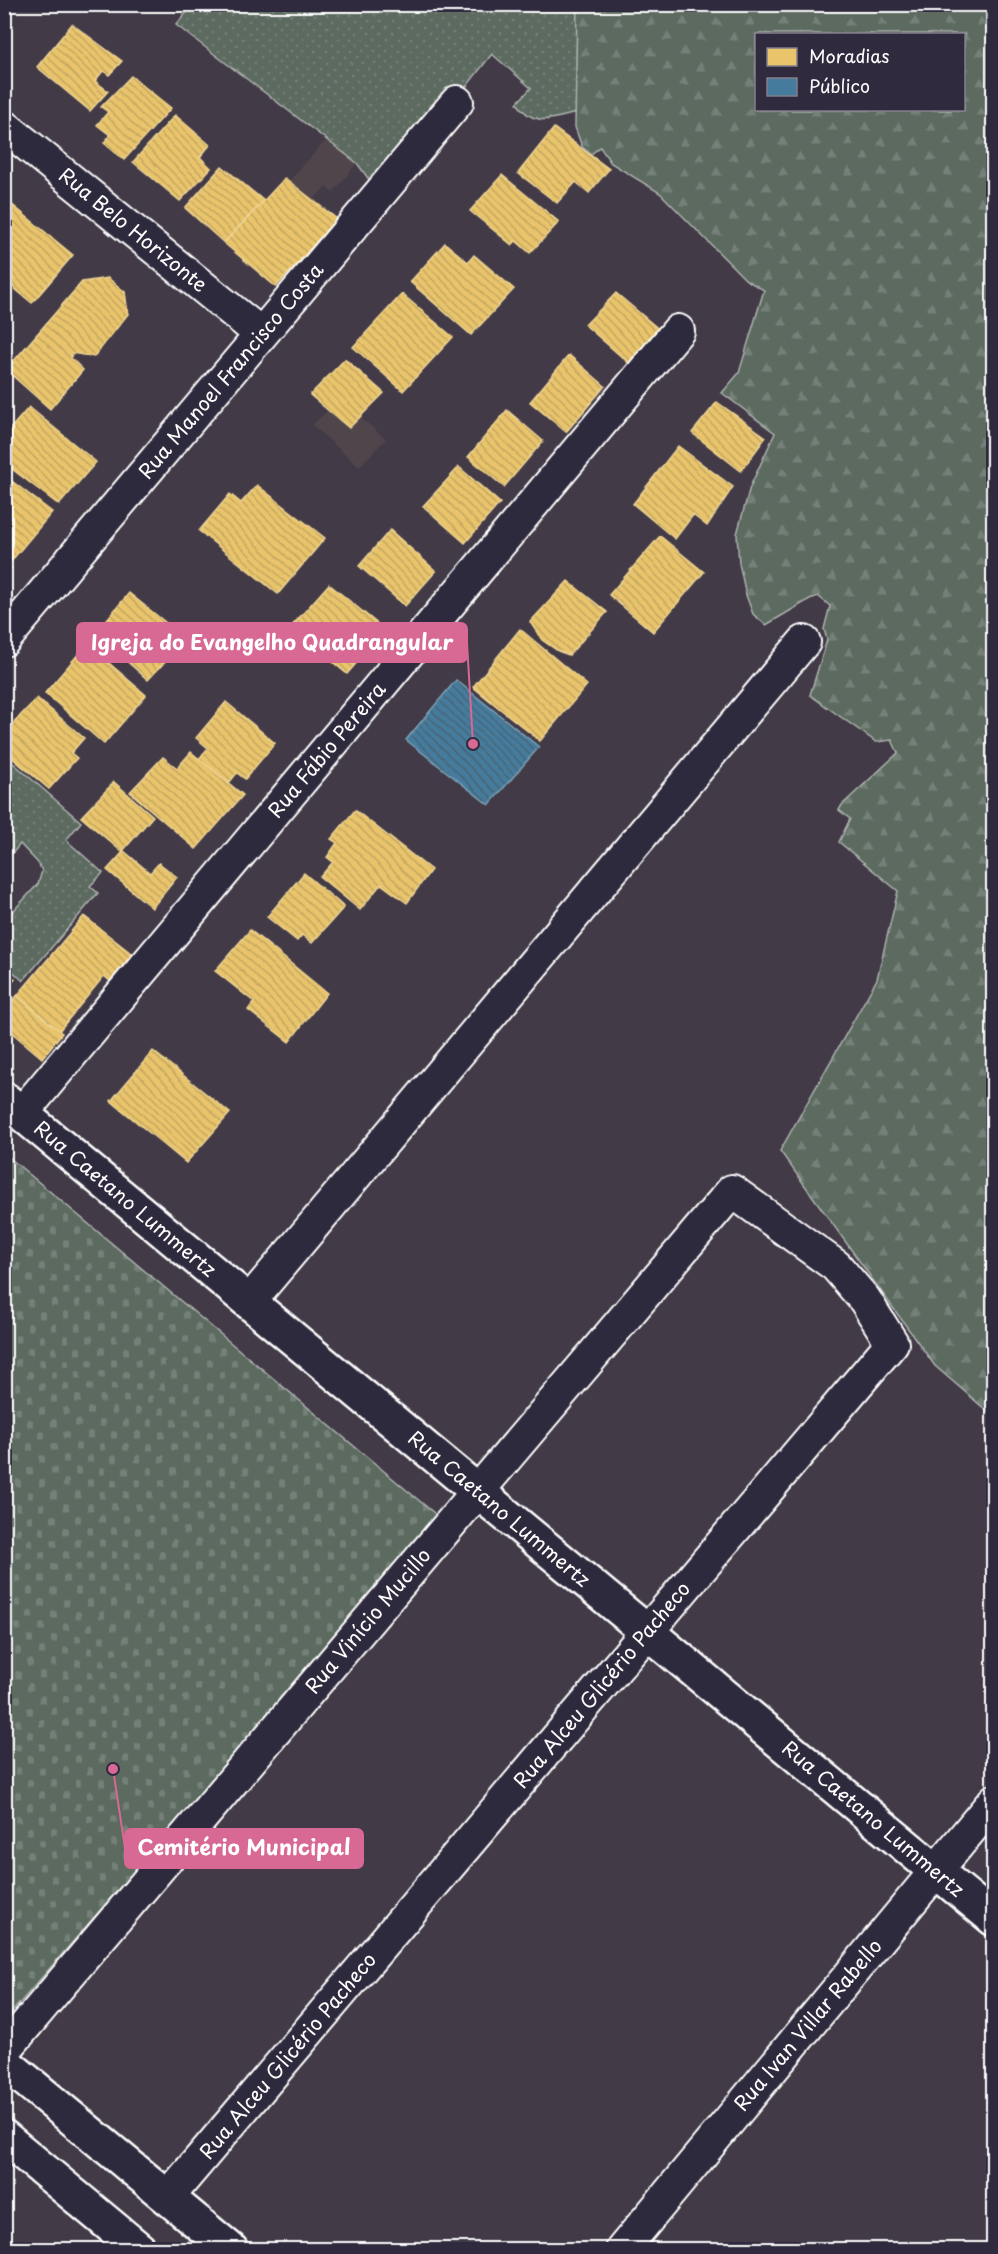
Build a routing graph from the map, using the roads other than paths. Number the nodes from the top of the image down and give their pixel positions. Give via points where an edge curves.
1 (457, 102) dead end
2 (4, 126) edge
3 (678, 331) dead end
4 (261, 334) junction
5 (4, 640) edge
6 (804, 642) dead end
7 (13, 1106) edge
8 (732, 1191) joint
9 (249, 1302) junction
10 (478, 1492) junction
11 (647, 1632) junction
12 (993, 1801) edge
13 (935, 1871) junction
14 (993, 1919) edge
15 (4, 2051) edge
16 (4, 2062) edge
17 (5, 2138) edge
18 (168, 2198) junction
19 (140, 2250) edge
20 (231, 2250) edge
21 (622, 2250) edge

1 - 4 street, Rua Manoel Francisco Costa
2 - 4 street, Rua Belo Horizonte
3 - 7 street, Rua Fábio Pereira
4 - 5 street, Rua Manoel Francisco Costa
6 - 9 street
7 - 9 street, Rua Caetano Lummertz
8 - 10 street, Rua Vinício Mucillo
8 - 11 street, Rua Alceu Glicério Pacheco via 836,1266 865,1300 892,1343
9 - 10 street, Rua Caetano Lummertz
10 - 11 street, Rua Caetano Lummertz
10 - 15 street, Rua Vinício Mucillo
11 - 13 street, Rua Caetano Lummertz
11 - 18 street, Rua Alceu Glicério Pacheco
12 - 13 street, Rua Ivan Villar Rabello
13 - 14 street, Rua Caetano Lummertz
13 - 21 street, Rua Ivan Villar Rabello
16 - 18 street
17 - 19 street
18 - 20 street

